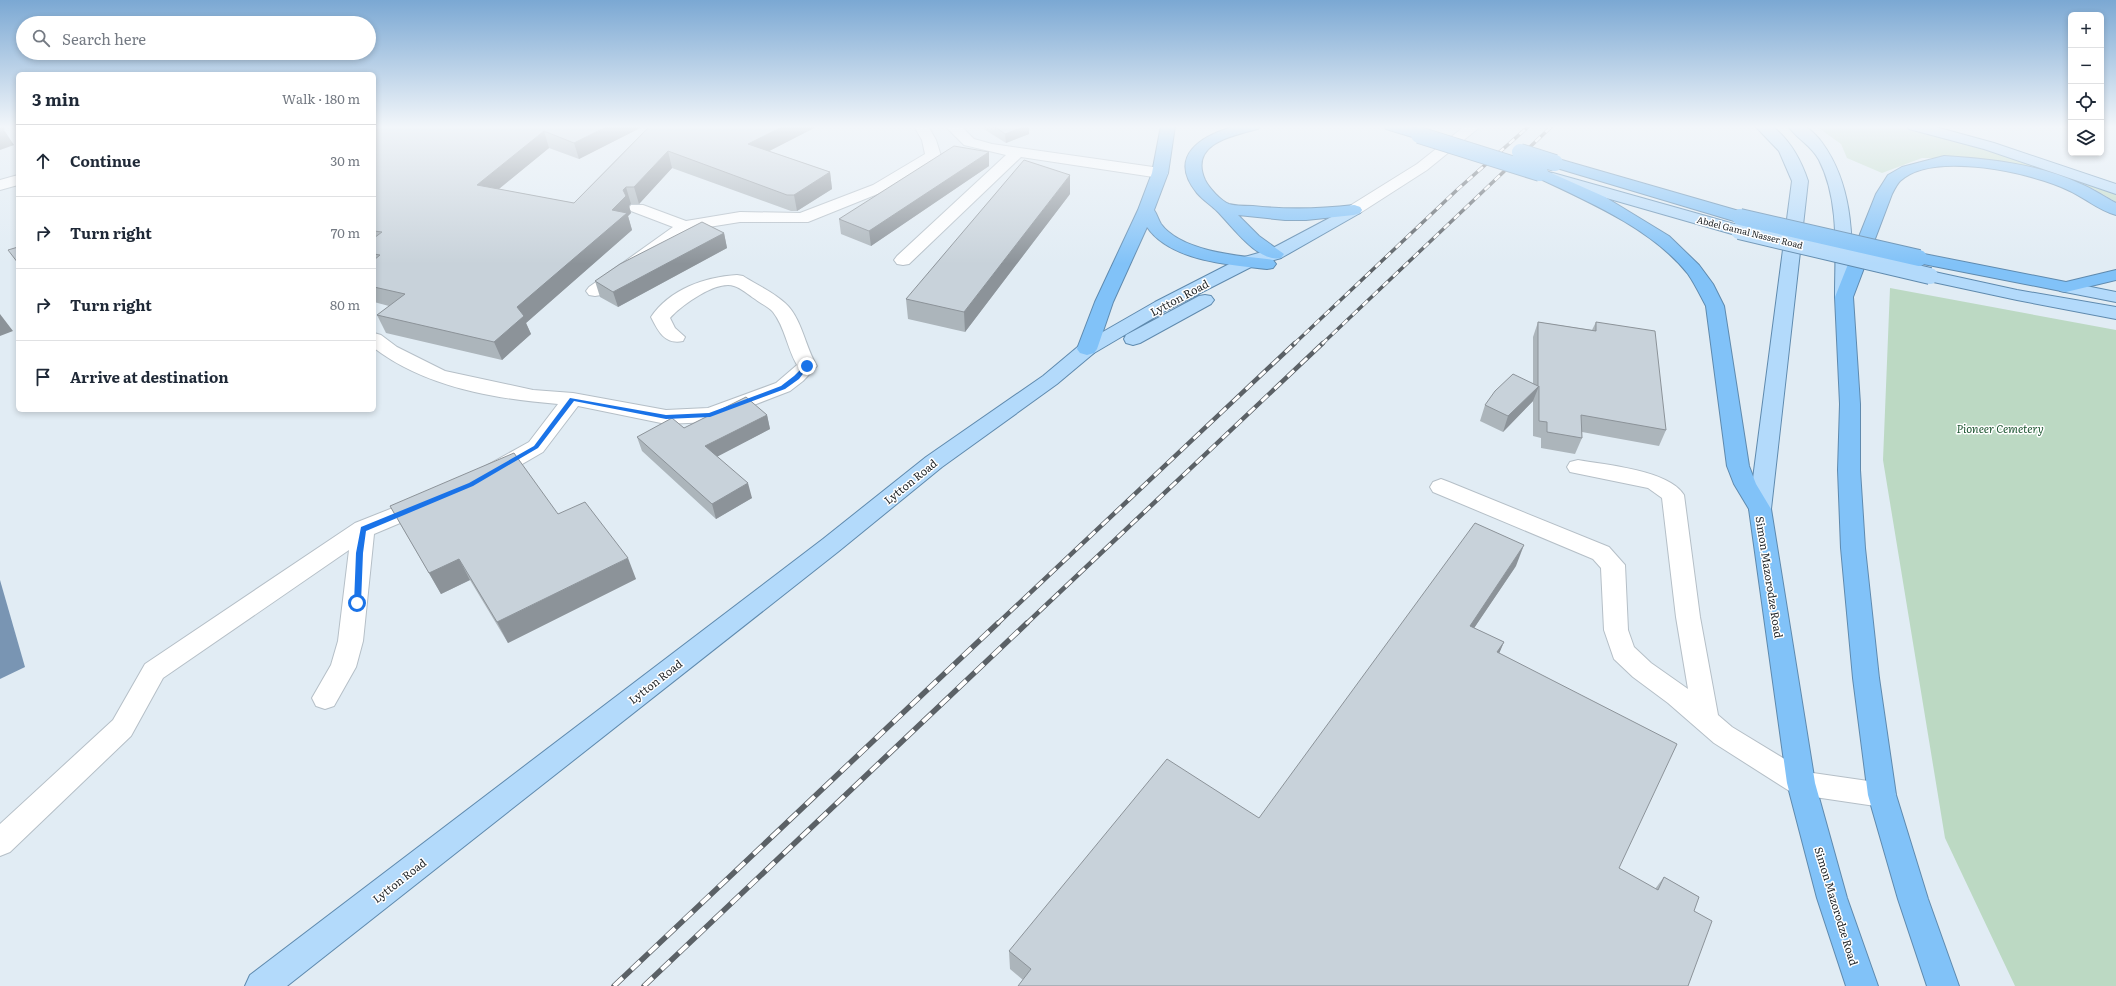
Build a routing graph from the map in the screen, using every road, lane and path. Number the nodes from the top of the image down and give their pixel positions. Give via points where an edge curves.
1 (906, 172) edge
2 (997, 172) edge
3 (1153, 172) edge
4 (1194, 172) edge
5 (1414, 172) edge
6 (1551, 172) edge
7 (1553, 172) edge
8 (1796, 172) edge
9 (1832, 172) edge
10 (1904, 172) edge
11 (2029, 172) edge
12 (2068, 172) edge
13 (1160, 173) joint
14 (16, 181) edge
15 (0, 185) edge
16 (2116, 188) edge
17 (637, 208) dead end
18 (1223, 208) junction
19 (1146, 210) junction
20 (1354, 210) junction
21 (2116, 210) edge
22 (1739, 224) junction
23 (685, 226) junction
24 (1271, 259) junction
25 (903, 260) dead end
26 (1247, 262) junction
27 (2116, 275) edge
28 (2066, 287) junction
29 (595, 291) edge
30 (1844, 297) junction
31 (2116, 297) edge
32 (2116, 313) edge
33 (676, 337) dead end
34 (376, 340) edge
35 (1087, 349) junction
36 (1050, 380) junction
37 (573, 399) junction
38 (1578, 467) dead end
39 (477, 481) edge
40 (1441, 488) dead end
41 (442, 496) edge
42 (1760, 510) junction
43 (363, 529) junction
44 (325, 698) dead end
45 (1706, 720) junction
46 (1801, 783) junction
47 (1882, 795) junction
48 (0, 843) edge
49 (261, 986) edge
50 (1862, 986) edge
51 (1943, 986) edge

1 - 23 street via 879,188 802,218 740,217
2 - 25 street
3 - 13 street
4 - 18 highway via 1198,182
5 - 20 street, Lytton Road
6 - 42 highway via 1663,240 1693,269 1704,284 1715,306 1738,466
7 - 22 main road, Abdel Gamal Nasser Road
8 - 42 main road, Simon Mazorodze Road via 1800,181
9 - 30 main road via 1841,208
10 - 30 highway via 1894,178 1884,194
11 - 21 highway via 2075,187
12 - 16 main road
13 - 19 highway
14 - 15 street
17 - 23 street
18 - 20 highway via 1285,215
18 - 24 highway
19 - 26 highway via 1156,228 1169,239 1210,256
19 - 35 highway via 1104,302
20 - 24 main road, Lytton Road
22 - 28 highway, Abdel Gamal Nasser Road, bridge
22 - 32 main road, Abdel Gamal Nasser Road, bridge via 1930,276
23 - 29 street
24 - 26 main road, Lytton Road
24 - 36 main road, Lytton Road via 1253,276
26 - 35 main road, Lytton Road via 1161,306
27 - 28 highway
28 - 31 main road, Abdel Gamal Nasser Road
30 - 47 highway via 1850,404 1849,470 1853,548 1866,678
33 - 37 street via 667,331 660,317 674,302 696,289 722,281 737,280 779,307 789,323 807,366 783,387 710,415 666,417
34 - 37 street via 390,351 438,376 512,392
35 - 36 main road, Lytton Road
36 - 49 main road, Lytton Road via 934,462 825,550
37 - 39 street via 536,447
38 - 45 street via 1654,482 1673,494 1688,617
40 - 45 street via 1600,553 1613,565 1616,630 1622,652
41 - 43 street
42 - 46 highway, Simon Mazorodze Road
43 - 44 street via 357,603 347,658
43 - 48 street via 154,671 122,728
45 - 46 street via 1723,735
46 - 47 street
46 - 50 highway, Simon Mazorodze Road via 1832,898
47 - 51 highway via 1913,899

